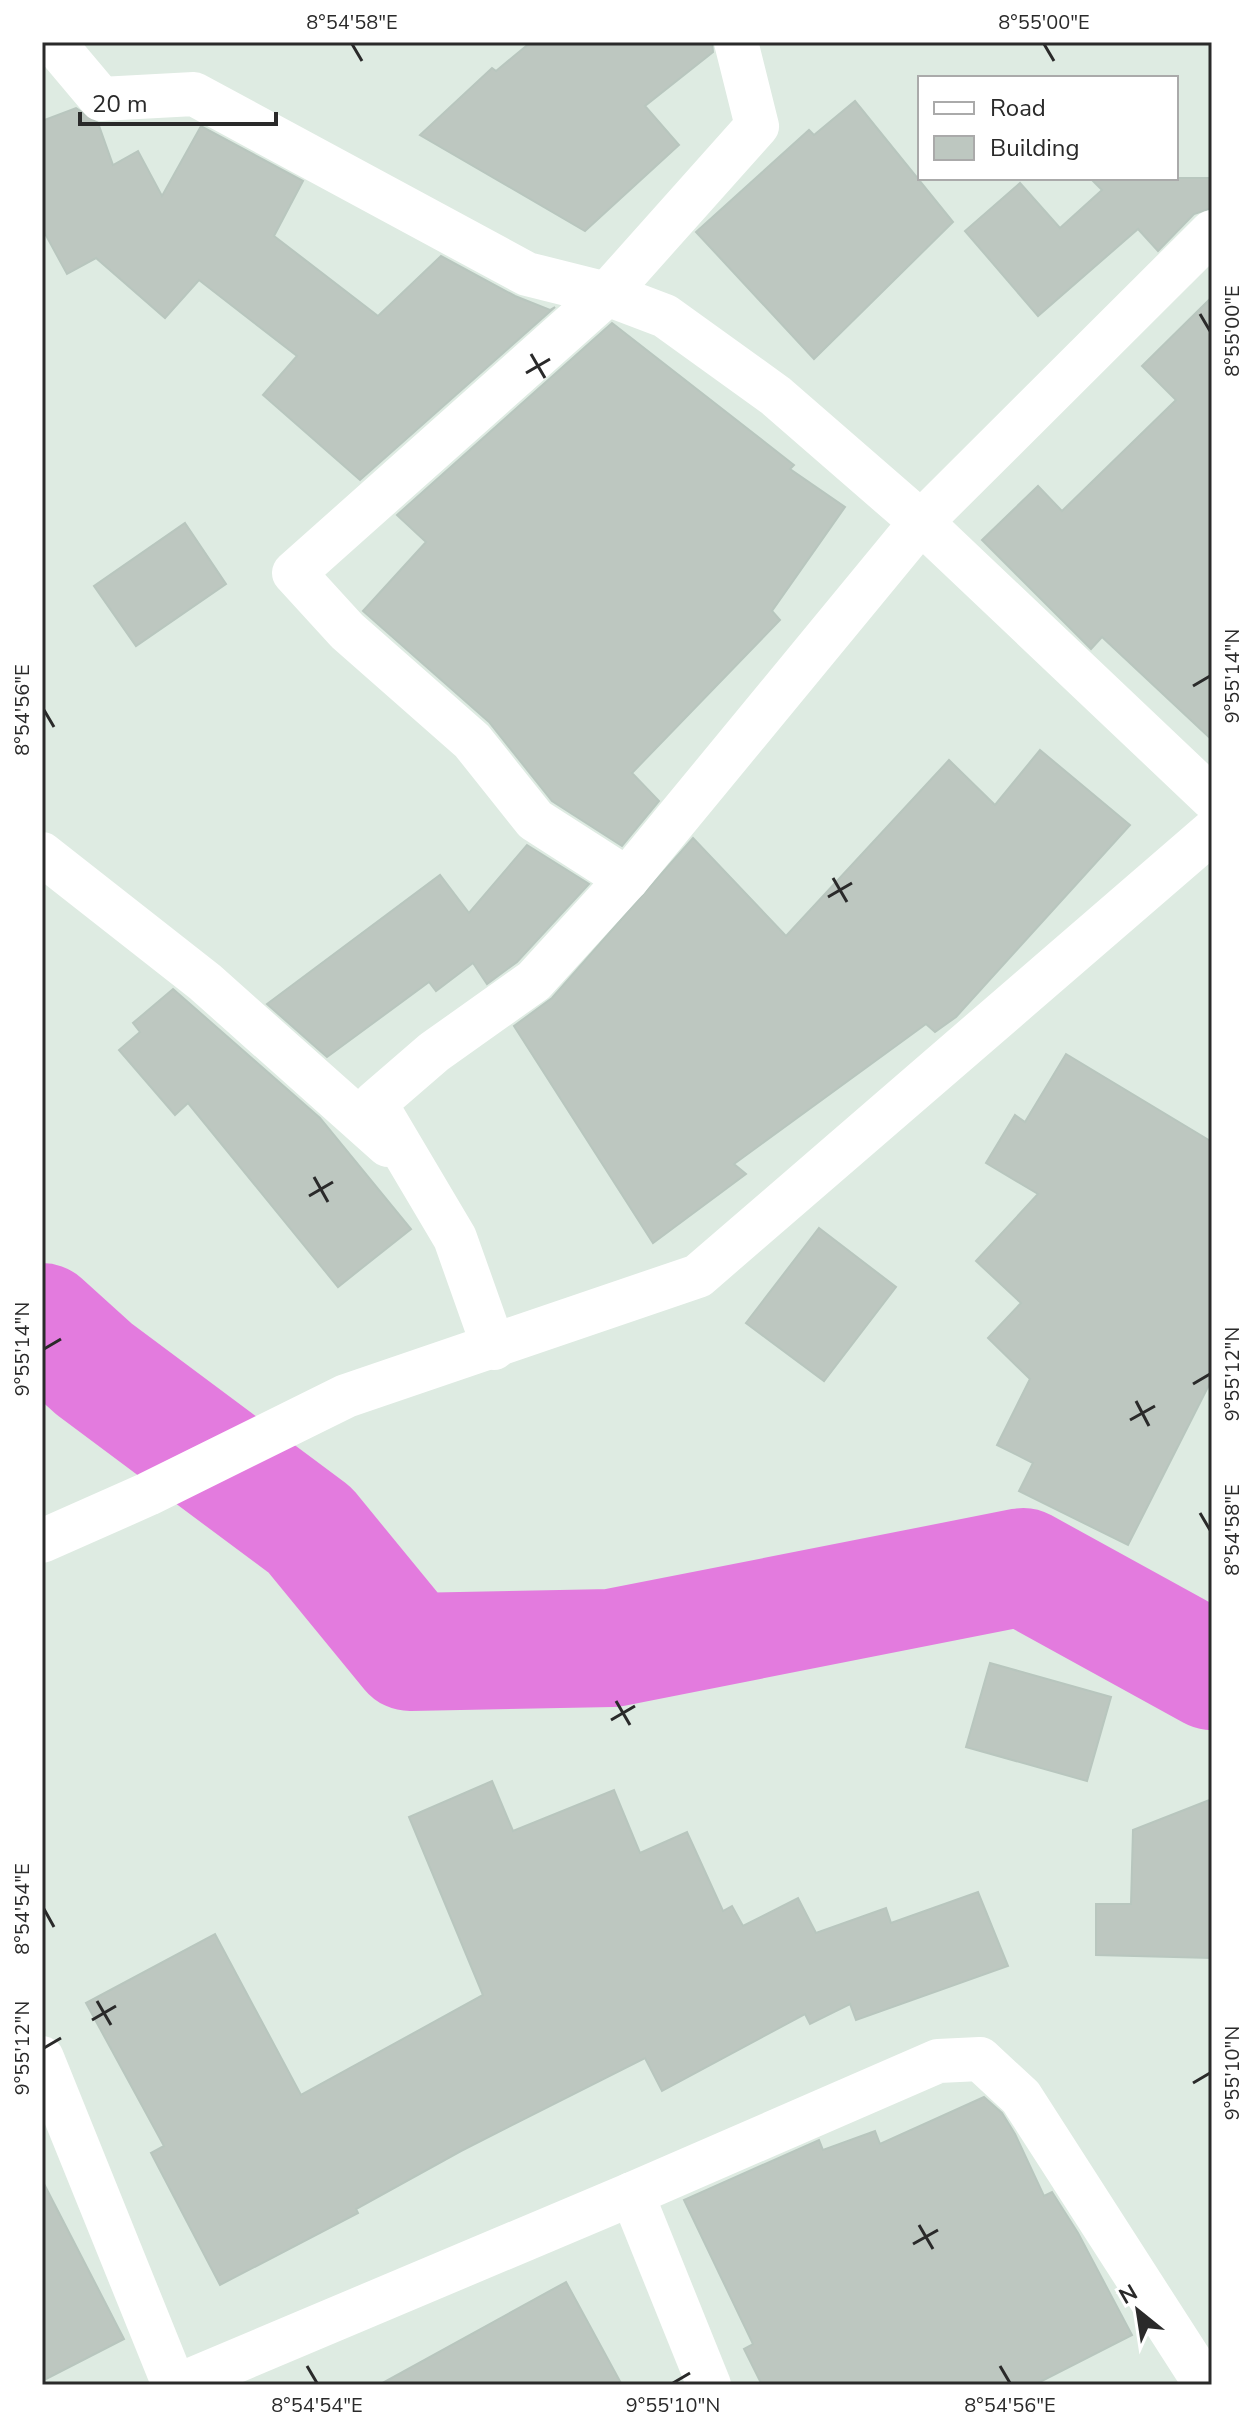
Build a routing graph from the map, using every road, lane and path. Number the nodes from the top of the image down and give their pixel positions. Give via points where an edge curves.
1 (53, 42) edge
2 (736, 42) edge
3 (1212, 232) edge
4 (607, 294) junction
5 (921, 522) junction
6 (1212, 798) edge
7 (1212, 832) edge
8 (42, 854) edge
9 (627, 879) junction
10 (408, 1162) junction
11 (494, 1348) junction
12 (42, 1541) edge
13 (42, 2058) edge
14 (632, 2194) junction
15 (177, 2385) edge
16 (709, 2385) edge
17 (1206, 2385) edge

1 - 4 street via 101,99 194,94 527,274
2 - 4 street via 757,126
3 - 5 street
4 - 5 street via 665,316 776,396
4 - 9 street via 294,573 347,631 472,741 535,820
5 - 6 street
5 - 9 street
7 - 11 street via 698,1276
8 - 10 street via 205,982
9 - 10 street via 534,981 434,1052 375,1103
10 - 11 street via 455,1238
11 - 12 street via 346,1396
13 - 15 street
14 - 15 street
14 - 16 street
14 - 17 street via 938,2061 980,2059 1021,2097

